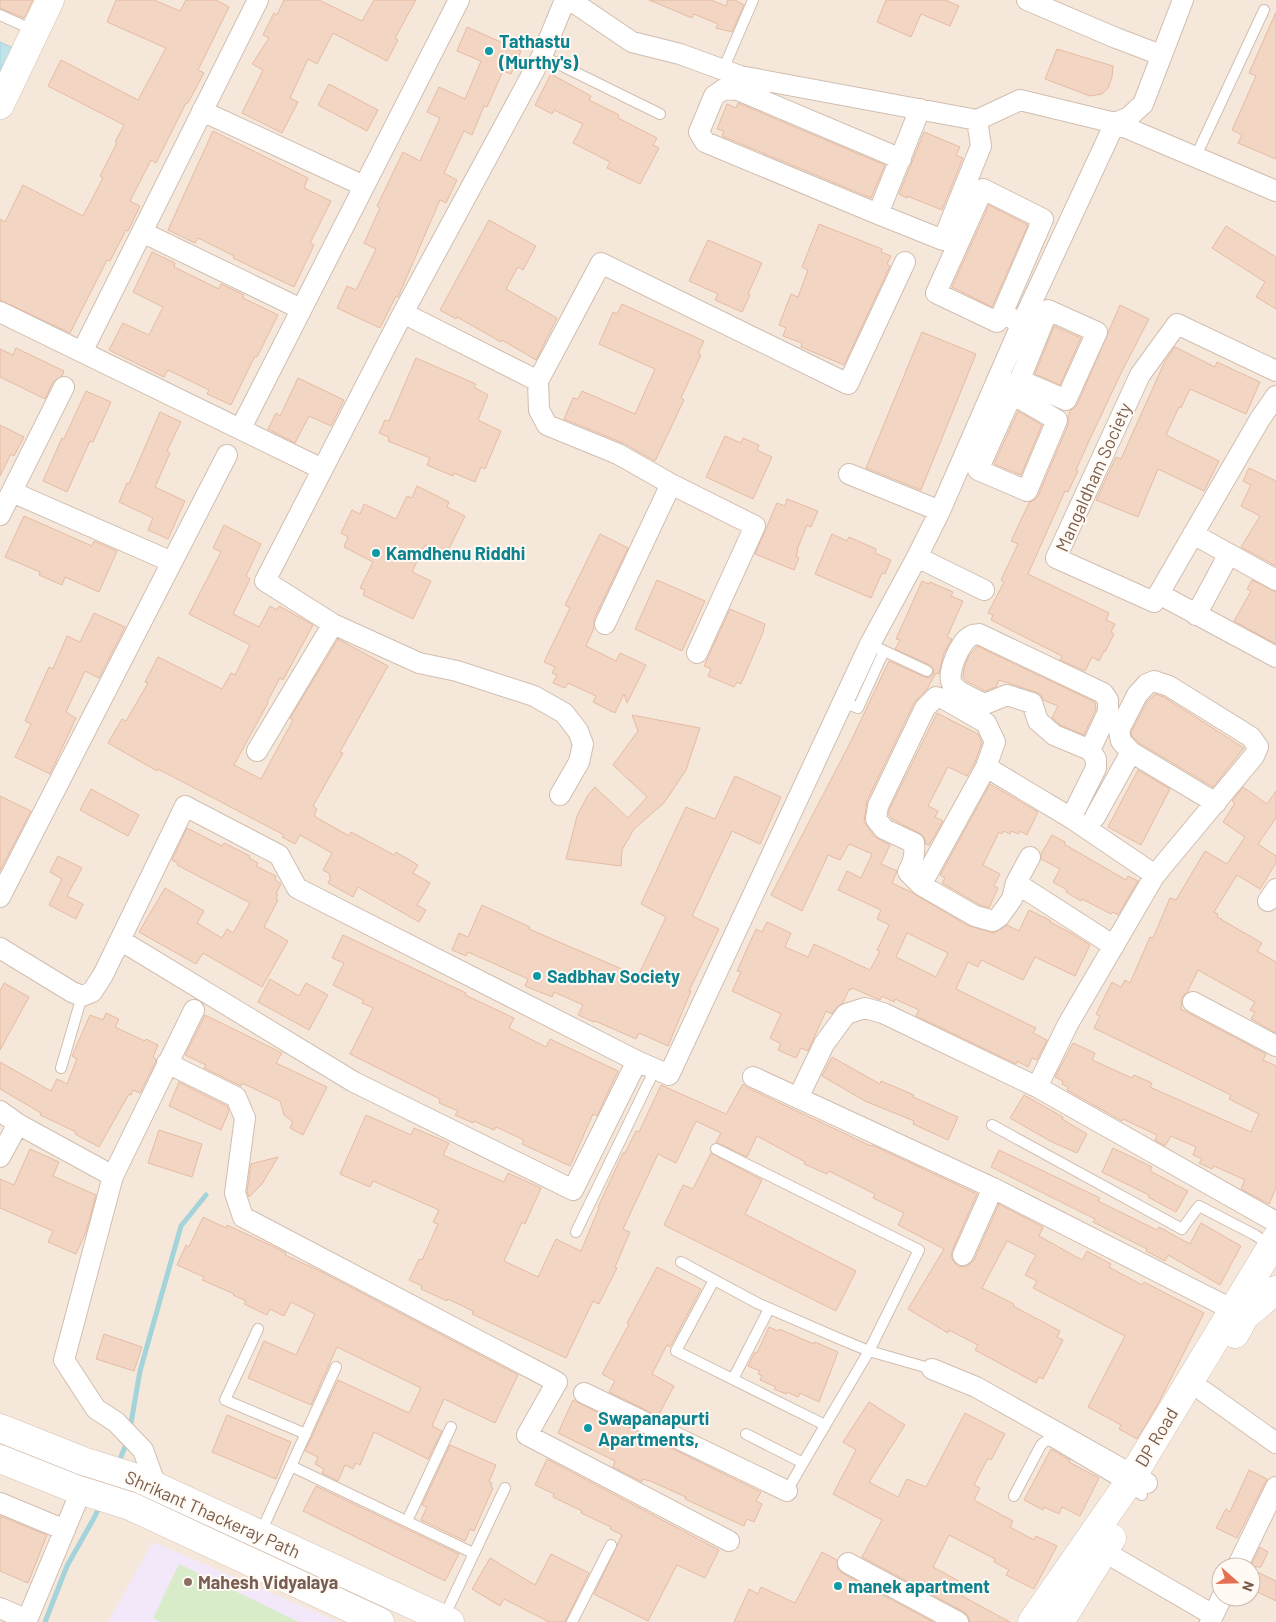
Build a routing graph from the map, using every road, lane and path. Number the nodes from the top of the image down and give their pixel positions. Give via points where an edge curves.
1 (50, 0) edge
2 (258, 0) edge
3 (459, 0) edge
4 (565, 0) edge
5 (570, 0) edge
6 (753, 0) edge
7 (1027, 0) edge
8 (1182, 0) edge
9 (1264, 10) dead end
10 (0, 15) edge
11 (35, 31) junction
12 (1162, 55) junction
13 (542, 56) junction
14 (723, 70) junction
15 (0, 105) edge
16 (920, 109) junction
17 (202, 111) junction
18 (660, 114) dead end
19 (977, 120) junction
20 (1115, 123) junction
21 (1196, 156) junction
22 (901, 159) junction
23 (364, 186) junction
24 (1276, 191) edge
25 (878, 214) junction
26 (142, 232) junction
27 (905, 262) dead end
28 (301, 309) junction
29 (0, 312) edge
30 (403, 313) junction
31 (1002, 314) junction
32 (1022, 322) junction
33 (82, 352) junction
34 (1276, 371) edge
35 (538, 382) junction
36 (1010, 384) junction
37 (64, 387) dead end
38 (1276, 396) edge
39 (241, 428) junction
40 (227, 455) dead end
41 (322, 470) junction
42 (849, 474) dead end
43 (671, 484) junction
44 (12, 492) junction
45 (940, 512) junction
46 (0, 515) edge
47 (1193, 534) junction
48 (1229, 554) junction
49 (917, 558) junction
50 (172, 562) junction
51 (1276, 580) edge
52 (984, 590) dead end
53 (1159, 594) junction
54 (1196, 615) junction
55 (333, 624) junction
56 (605, 624) dead end
57 (877, 647) junction
58 (697, 653) dead end
59 (1276, 657) edge
60 (927, 671) dead end
61 (1090, 750) junction
62 (258, 751) dead end
63 (1131, 752) junction
64 (986, 767) junction
65 (560, 795) dead end
66 (1216, 803) junction
67 (1095, 817) dead end
68 (1071, 818) junction
69 (1030, 857) dead end
70 (1155, 875) junction
71 (1016, 884) junction
72 (921, 885) junction
73 (0, 897) edge
74 (120, 940) junction
75 (1114, 946) junction
76 (0, 948) edge
77 (82, 996) junction
78 (1193, 1002) dead end
79 (194, 1010) dead end
80 (1276, 1046) edge
81 (167, 1064) junction
82 (646, 1065) junction
83 (61, 1068) dead end
84 (753, 1077) dead end
85 (1037, 1087) junction
86 (798, 1098) junction
87 (0, 1111) edge
88 (18, 1124) junction
89 (992, 1125) dead end
90 (716, 1149) dead end
91 (0, 1157) edge
92 (113, 1176) junction
93 (993, 1188) junction
94 (576, 1232) dead end
95 (1275, 1239) edge
96 (963, 1255) dead end
97 (681, 1262) dead end
98 (714, 1280) junction
99 (1276, 1290) edge
100 (769, 1308) junction
101 (1239, 1312) junction
102 (258, 1329) dead end
103 (869, 1351) junction
104 (336, 1367) dead end
105 (932, 1369) joint
106 (734, 1380) junction
107 (1202, 1391) junction
108 (584, 1393) dead end
109 (825, 1425) junction
110 (451, 1427) dead end
111 (0, 1428) edge
112 (306, 1434) junction
113 (746, 1434) dead end
114 (1276, 1443) edge
115 (0, 1459) edge
116 (803, 1463) junction
117 (291, 1466) junction
118 (148, 1482) junction
119 (1137, 1484) junction
120 (1276, 1486) edge
121 (505, 1488) dead end
122 (787, 1491) joint
123 (87, 1492) junction
124 (1014, 1496) dead end
125 (0, 1503) edge
126 (407, 1521) junction
127 (65, 1530) junction
128 (260, 1534) junction
129 (729, 1541) dead end
130 (611, 1545) dead end
131 (1103, 1551) junction
132 (473, 1553) junction
133 (1241, 1557) edge
134 (848, 1563) dead end
135 (0, 1608) edge
136 (1211, 1618) edge
137 (445, 1621) edge
138 (380, 1622) edge
139 (572, 1622) edge
140 (958, 1622) edge
141 (1032, 1622) edge
142 (1060, 1622) edge

1 - 11 street
2 - 17 street
3 - 23 street
4 - 13 street
5 - 14 street via 632,42 680,54
6 - 14 lane
7 - 12 street
8 - 12 street
9 - 21 lane
10 - 11 lane
11 - 15 street
12 - 20 street via 1143,104 1129,117
13 - 18 lane
13 - 30 street
14 - 16 street via 740,76
16 - 19 street
16 - 22 street
17 - 23 street
17 - 26 street
19 - 20 street via 1020,100
19 - 25 street via 981,146 943,240
20 - 21 street
20 - 32 street
21 - 24 street
22 - 25 street
22 - 25 street via 738,90 724,89 714,96 698,132 705,142
23 - 28 street
26 - 28 street
26 - 33 street
27 - 35 street via 848,384 602,263
28 - 39 street
29 - 33 street
30 - 35 street
30 - 41 street
31 - 31 street via 998,322 936,293 983,189 1043,219
31 - 32 street
32 - 36 street
33 - 39 street
34 - 53 street, Mangaldham Society via 1177,324 1140,375 1056,558 1154,602
35 - 43 street via 540,410 548,425 618,454
36 - 36 street via 1024,382 1066,400 1097,332 1048,310
36 - 36 street via 1017,397 1057,420 1027,491 978,470
36 - 45 street
37 - 44 street
38 - 47 street
39 - 41 street
40 - 50 street
41 - 55 street via 265,581
42 - 45 street
43 - 56 street
43 - 58 street via 755,526
44 - 46 street
44 - 50 street
45 - 49 street
47 - 48 street
47 - 53 street
48 - 51 street
48 - 54 street
49 - 52 street
49 - 57 street
50 - 73 street
53 - 54 street
54 - 59 street
55 - 62 street
55 - 65 street via 419,663 457,671 534,696 564,713 578,731 583,744 579,762
57 - 60 lane
57 - 82 street via 843,702 669,1075
61 - 61 street via 1108,712 1108,700 1103,693 979,634 970,636 962,645 950,671 952,683 960,691 985,704 1007,695 1032,703 1038,721 1054,735
61 - 68 street via 1096,759 1096,768
63 - 66 street
63 - 66 street via 1121,740 1119,730 1137,695 1154,681 1177,691 1252,737 1258,747
63 - 67 street
64 - 68 street
64 - 72 street
64 - 72 street via 995,742 986,723 936,697 925,708 878,806 876,819 884,829 914,843 915,854 908,872
66 - 70 street
68 - 70 street
69 - 71 street
70 - 75 street
71 - 72 street via 1012,899 993,921 975,916
71 - 75 street
74 - 77 street via 92,992
74 - 82 street via 354,1082 573,1190
74 - 82 street via 185,806 279,855 297,888
75 - 85 street via 1068,1024
76 - 77 street
77 - 83 lane
78 - 80 street
79 - 81 street
81 - 92 street
81 - 129 street via 236,1097 245,1118 235,1193 244,1217 558,1382 527,1435
82 - 94 lane
84 - 86 street
85 - 86 street via 884,1013 865,1008 846,1014 824,1044
85 - 95 street
86 - 93 street
87 - 88 street
88 - 91 street
88 - 92 street
89 - 95 lane via 1182,1229 1199,1206 1255,1235
90 - 103 lane via 918,1250
92 - 118 street via 64,1360 96,1409 116,1422 144,1450
93 - 96 street
93 - 101 street
95 - 101 street, DP Road
97 - 98 lane
98 - 100 lane
98 - 106 lane via 676,1350
99 - 101 street, DP Road
100 - 103 lane
100 - 106 lane
101 - 107 street, DP Road
101 - 119 street, DP Road
102 - 112 lane via 225,1400
103 - 105 lane
103 - 109 lane
104 - 112 lane
105 - 119 street via 976,1387
106 - 109 lane
107 - 114 street
107 - 119 street, DP Road via 1166,1448
108 - 122 street
109 - 116 lane
110 - 126 lane
111 - 118 street, Shrikant Thackeray Path via 82,1461
112 - 117 lane
113 - 116 lane
115 - 123 street, Shrikant Thackeray Path
116 - 122 lane
117 - 126 lane
117 - 128 lane
118 - 128 street, Shrikant Thackeray Path
119 - 124 lane via 1047,1440 1041,1445
119 - 131 street, DP Road
119 - 141 street, DP Road
120 - 133 street
121 - 132 lane
123 - 127 street
123 - 138 street, Shrikant Thackeray Path via 130,1506
125 - 127 street
126 - 132 lane
127 - 135 street via 28,1620
128 - 137 street, Shrikant Thackeray Path
130 - 139 lane
131 - 136 street
131 - 142 street, DP Road
132 - 137 lane
134 - 140 street

